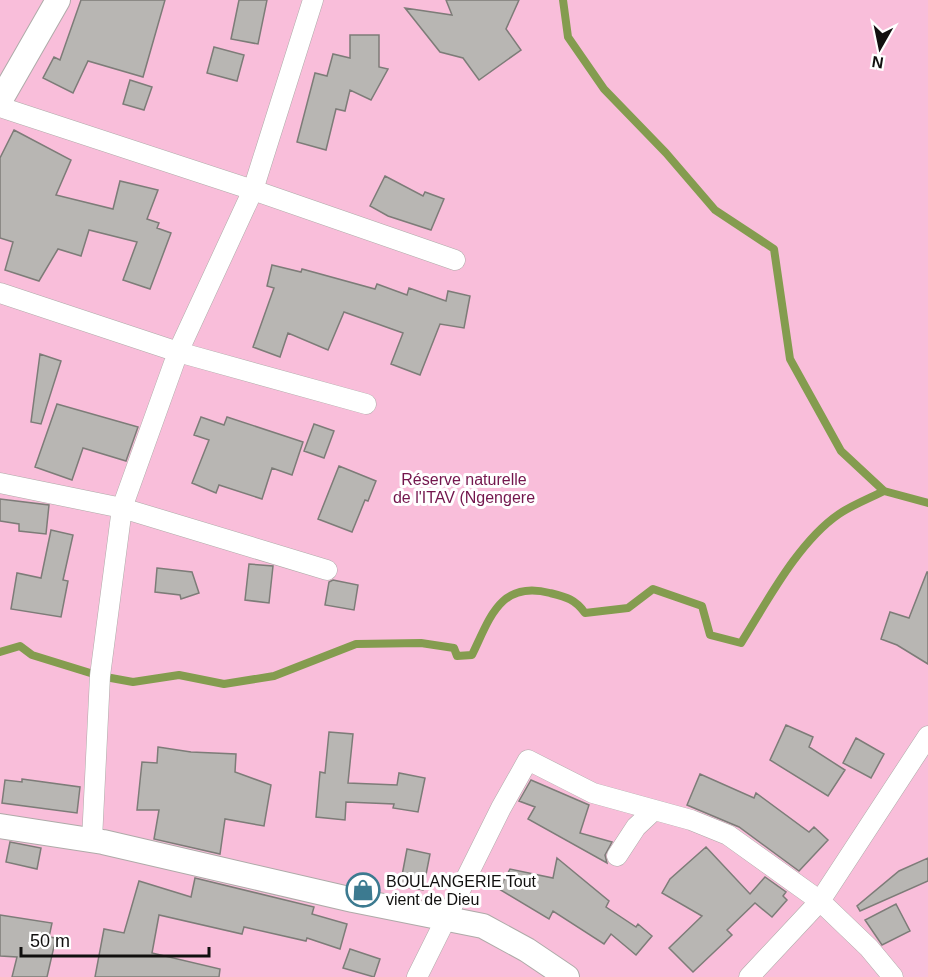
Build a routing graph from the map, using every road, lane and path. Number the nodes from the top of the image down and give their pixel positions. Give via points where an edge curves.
1 (58, 0) edge
2 (313, 0) edge
3 (0, 101) edge
4 (0, 107) edge
5 (254, 190) junction
6 (455, 260) dead end
7 (0, 293) edge
8 (178, 352) junction
9 (366, 404) dead end
10 (0, 483) edge
11 (122, 508) junction
12 (327, 570) dead end
13 (928, 736) edge
14 (653, 811) junction
15 (0, 826) edge
16 (92, 840) junction
17 (617, 856) dead end
18 (820, 901) junction
19 (448, 919) junction
20 (417, 977) edge
21 (567, 977) edge
22 (749, 977) edge
23 (893, 977) edge

1 - 3 street
2 - 5 street
4 - 5 street
5 - 6 street
5 - 8 street
7 - 8 street
8 - 9 street
8 - 11 street
10 - 11 street
11 - 12 street
11 - 16 street via 98,700
13 - 18 street
14 - 17 street via 636,827
14 - 18 street via 691,820 728,836
14 - 19 street via 593,793 528,760
15 - 16 street
16 - 19 street
18 - 22 street
18 - 23 street
19 - 20 street
19 - 21 street via 483,926

